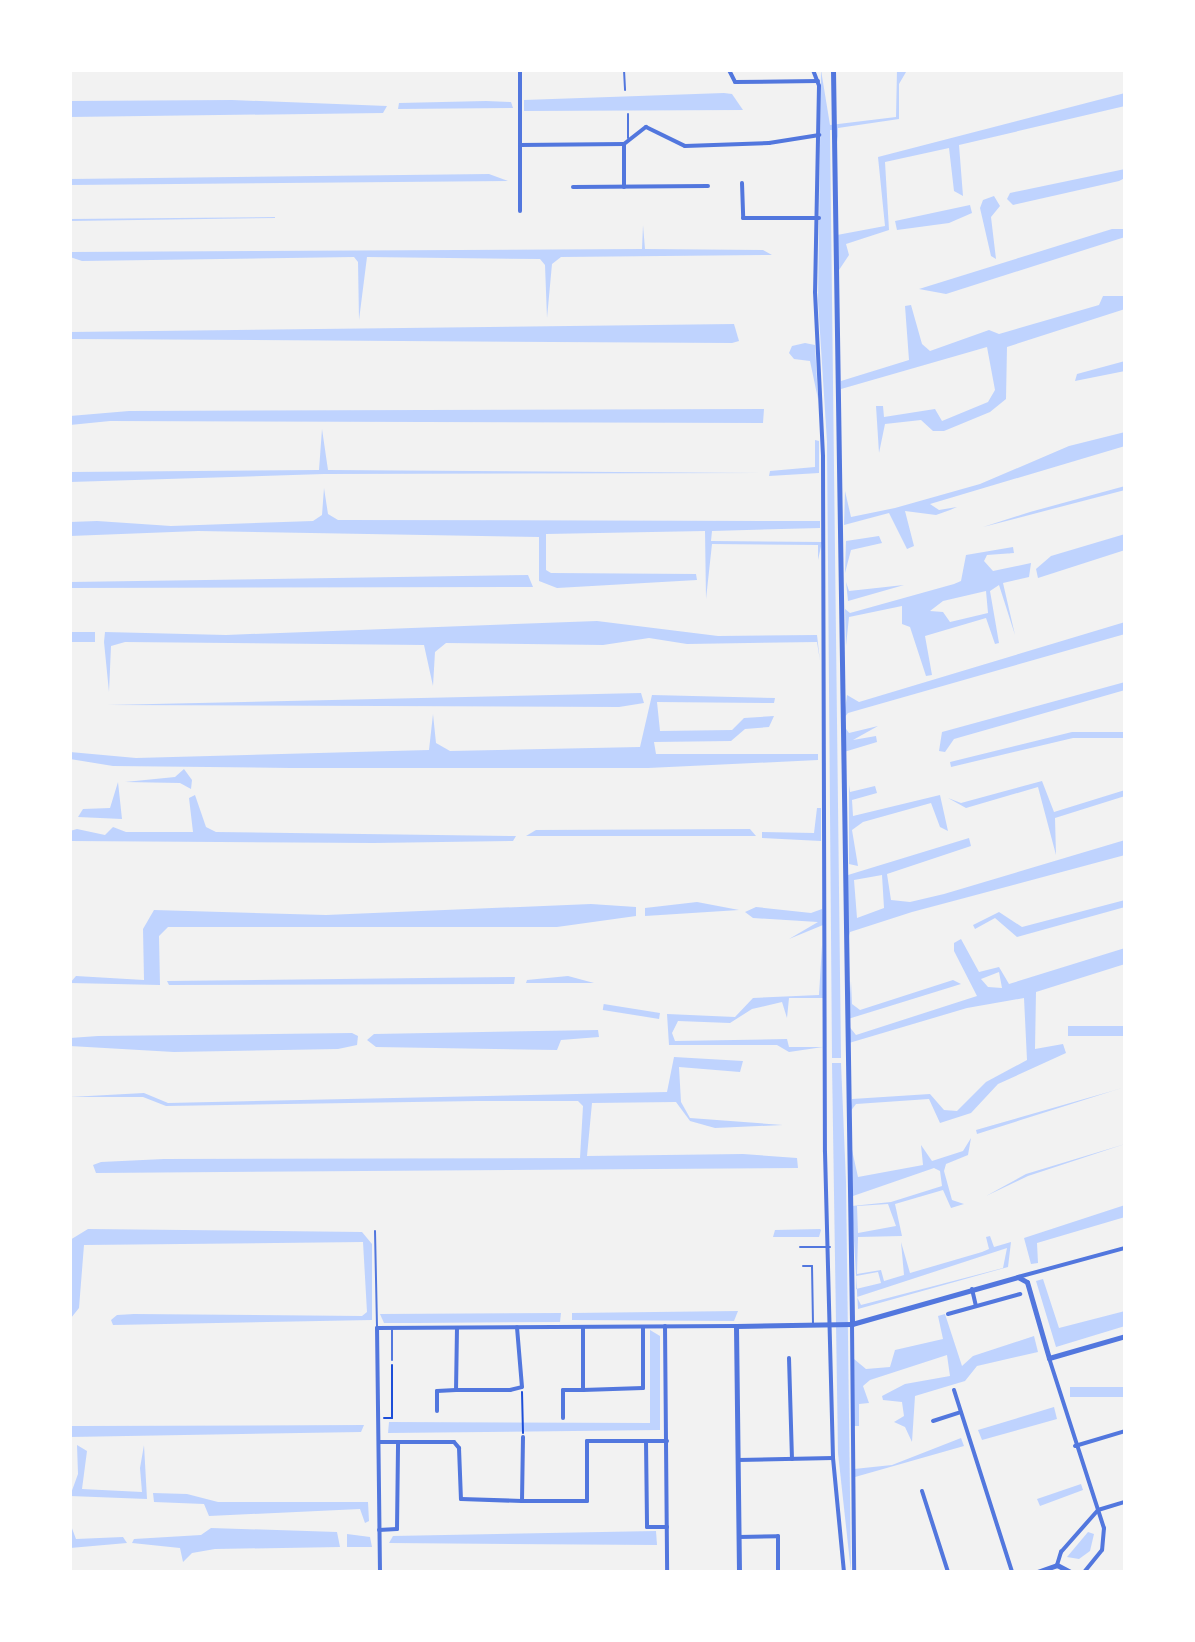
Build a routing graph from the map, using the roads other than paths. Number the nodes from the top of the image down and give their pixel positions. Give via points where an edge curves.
1 (520, 70) edge
2 (624, 70) edge
3 (729, 70) edge
4 (813, 70) edge
5 (833, 70) edge
6 (818, 81) junction
7 (625, 90) dead end
8 (628, 114) dead end
9 (819, 135) junction
10 (628, 138) junction
11 (624, 144) junction
12 (520, 145) junction
13 (742, 183) dead end
14 (708, 186) dead end
15 (573, 187) dead end
16 (624, 187) junction
17 (520, 211) dead end
18 (819, 218) junction
19 (375, 1231) dead end
20 (800, 1247) dead end
21 (830, 1247) junction
22 (1125, 1248) edge
23 (803, 1266) dead end
24 (1018, 1277) junction
25 (972, 1289) junction
26 (1020, 1294) dead end
27 (976, 1307) junction
28 (948, 1314) dead end
29 (833, 1324) junction
30 (850, 1324) junction
31 (813, 1325) junction
32 (665, 1326) junction
33 (736, 1326) junction
34 (517, 1327) junction
35 (583, 1327) junction
36 (643, 1327) junction
37 (377, 1328) junction
38 (457, 1328) junction
39 (392, 1329) junction
40 (1125, 1336) edge
41 (789, 1358) dead end
42 (1049, 1358) junction
43 (392, 1360) road end
44 (456, 1390) junction
45 (583, 1390) junction
46 (954, 1390) dead end
47 (437, 1411) dead end
48 (961, 1412) junction
49 (563, 1418) dead end
50 (933, 1421) dead end
51 (1125, 1431) edge
52 (523, 1435) road end
53 (646, 1440) junction
54 (398, 1441) junction
55 (667, 1441) junction
56 (377, 1442) junction
57 (1075, 1446) junction
58 (833, 1458) junction
59 (792, 1459) junction
60 (738, 1460) junction
61 (922, 1491) dead end
62 (522, 1501) junction
63 (1125, 1502) edge
64 (1098, 1510) junction
65 (667, 1527) junction
66 (379, 1530) junction
67 (739, 1537) junction
68 (1057, 1565) junction
69 (380, 1572) edge
70 (667, 1572) edge
71 (739, 1572) edge
72 (778, 1572) edge
73 (844, 1572) edge
74 (854, 1572) edge
75 (948, 1572) edge
76 (1012, 1572) edge
77 (1037, 1572) edge
78 (1070, 1572) edge
79 (1084, 1572) edge

1 - 12 street
2 - 7 lane
3 - 6 street via 735,82
4 - 6 street
5 - 30 street
6 - 9 street
8 - 10 lane
9 - 10 street via 685,146 646,127
9 - 18 street
10 - 11 street
11 - 12 street
11 - 16 street
12 - 17 street
13 - 18 street via 743,218
14 - 16 street
15 - 16 street
18 - 21 street via 815,292 823,457 825,1152
19 - 37 lane
20 - 21 lane
21 - 29 street
22 - 24 street
23 - 31 lane via 812,1266
24 - 25 street
24 - 42 street via 1027,1282
25 - 27 street
25 - 30 street
26 - 27 street
27 - 28 street
29 - 30 street
29 - 31 street
29 - 58 street
30 - 74 street
31 - 33 street
32 - 33 street
32 - 36 street
32 - 55 street
33 - 60 street
34 - 35 street
34 - 38 street
34 - 44 street via 522,1387
35 - 36 street
35 - 45 street
36 - 45 street via 643,1388
37 - 39 street
37 - 56 street
38 - 39 street
38 - 44 street
39 - 43 lane
40 - 42 street
41 - 59 street
42 - 57 street
44 - 47 street via 437,1391
45 - 49 street via 563,1390
46 - 48 street
48 - 50 street
48 - 76 street
51 - 57 street
52 - 62 street
53 - 55 street
53 - 62 street via 587,1441 587,1501
53 - 65 street via 647,1527
54 - 56 street
54 - 62 street via 458,1443 464,1501
54 - 66 street via 397,1529
55 - 65 street
56 - 66 street
57 - 64 street
58 - 59 street
58 - 73 street
59 - 60 street
60 - 67 street
61 - 75 street
63 - 64 street
64 - 68 street via 1061,1552
64 - 79 street via 1103,1544
65 - 70 street
66 - 69 street
67 - 71 street
67 - 72 street via 778,1536
68 - 77 street
68 - 78 street

